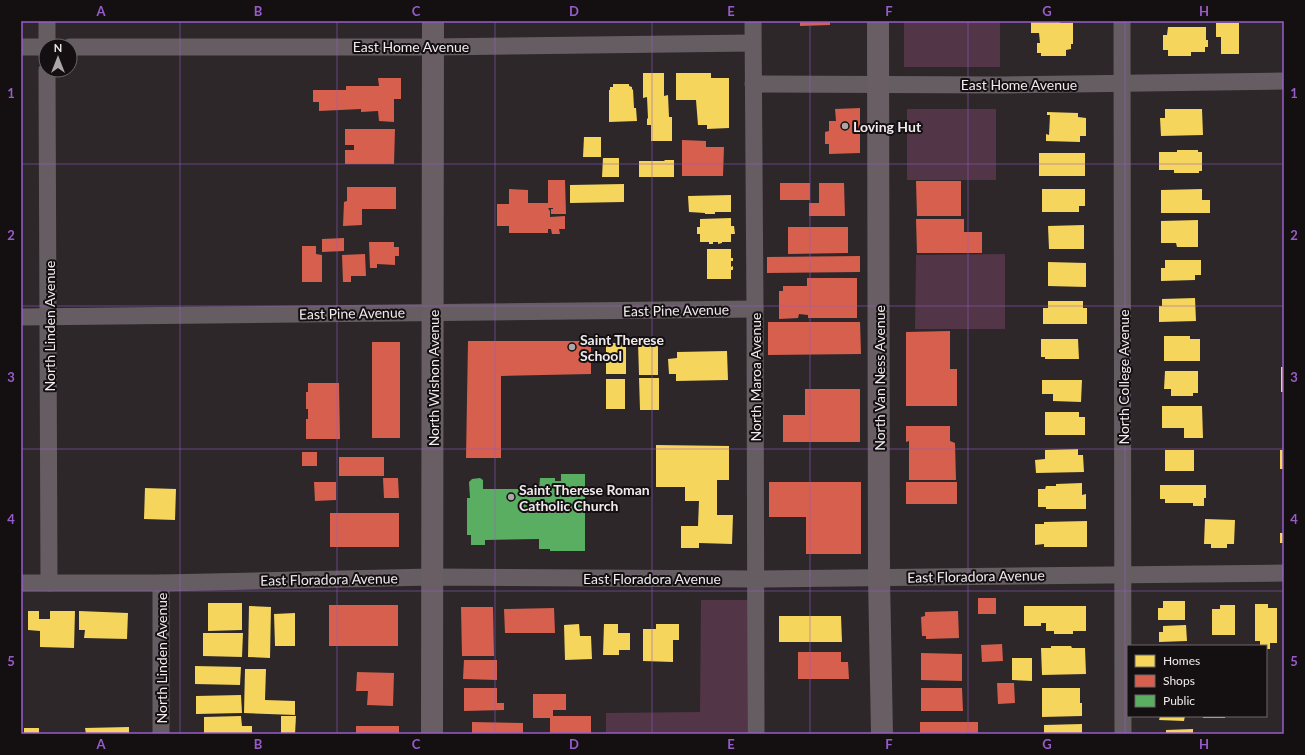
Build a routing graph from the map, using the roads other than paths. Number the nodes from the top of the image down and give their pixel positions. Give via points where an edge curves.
1 (47, 21) edge
2 (433, 21) edge
3 (753, 21) edge
4 (878, 21) edge
5 (1122, 21) edge
6 (47, 38) edge
7 (752, 43) junction
8 (38, 47) edge
9 (78, 47) edge
10 (433, 47) junction
11 (21, 48) edge
12 (47, 78) edge
13 (1284, 81) edge
14 (753, 84) junction
15 (1122, 84) junction
16 (877, 85) junction
17 (755, 310) junction
18 (433, 313) junction
19 (21, 316) edge
20 (49, 316) junction
21 (1284, 573) edge
22 (1123, 574) junction
23 (431, 577) junction
24 (879, 578) junction
25 (755, 579) junction
26 (49, 582) junction
27 (161, 582) junction
28 (21, 583) edge
29 (161, 734) edge
30 (432, 734) edge
31 (756, 734) edge
32 (882, 734) edge
33 (1123, 734) edge

1 - 6 street
2 - 10 main road, North Wishon Avenue
3 - 7 street, North Maroa Avenue
4 - 16 main road, North Van Ness Avenue
5 - 15 street, North College Avenue
7 - 10 street, East Home Avenue
7 - 14 street, North Maroa Avenue
8 - 11 street
9 - 10 street, East Home Avenue
10 - 18 main road, North Wishon Avenue
12 - 20 street, North Linden Avenue
13 - 15 street, East Home Avenue
14 - 16 street, East Home Avenue
14 - 17 street, North Maroa Avenue
15 - 16 street, East Home Avenue
15 - 22 street, North College Avenue
16 - 24 main road, North Van Ness Avenue
17 - 18 street, East Pine Avenue
17 - 25 street, North Maroa Avenue
18 - 20 street, East Pine Avenue
18 - 23 main road, North Wishon Avenue
19 - 20 street, East Pine Avenue
20 - 26 street, North Linden Avenue
21 - 22 street, East Floradora Avenue
22 - 24 street, East Floradora Avenue
22 - 33 street, North College Avenue
23 - 25 street, East Floradora Avenue
23 - 27 street, East Floradora Avenue
23 - 30 main road, North Wishon Avenue
24 - 25 street, East Floradora Avenue
24 - 32 main road, North Van Ness Avenue
25 - 31 street, North Maroa Avenue
26 - 27 street, East Floradora Avenue
26 - 28 street, East Floradora Avenue
27 - 29 street, North Linden Avenue

